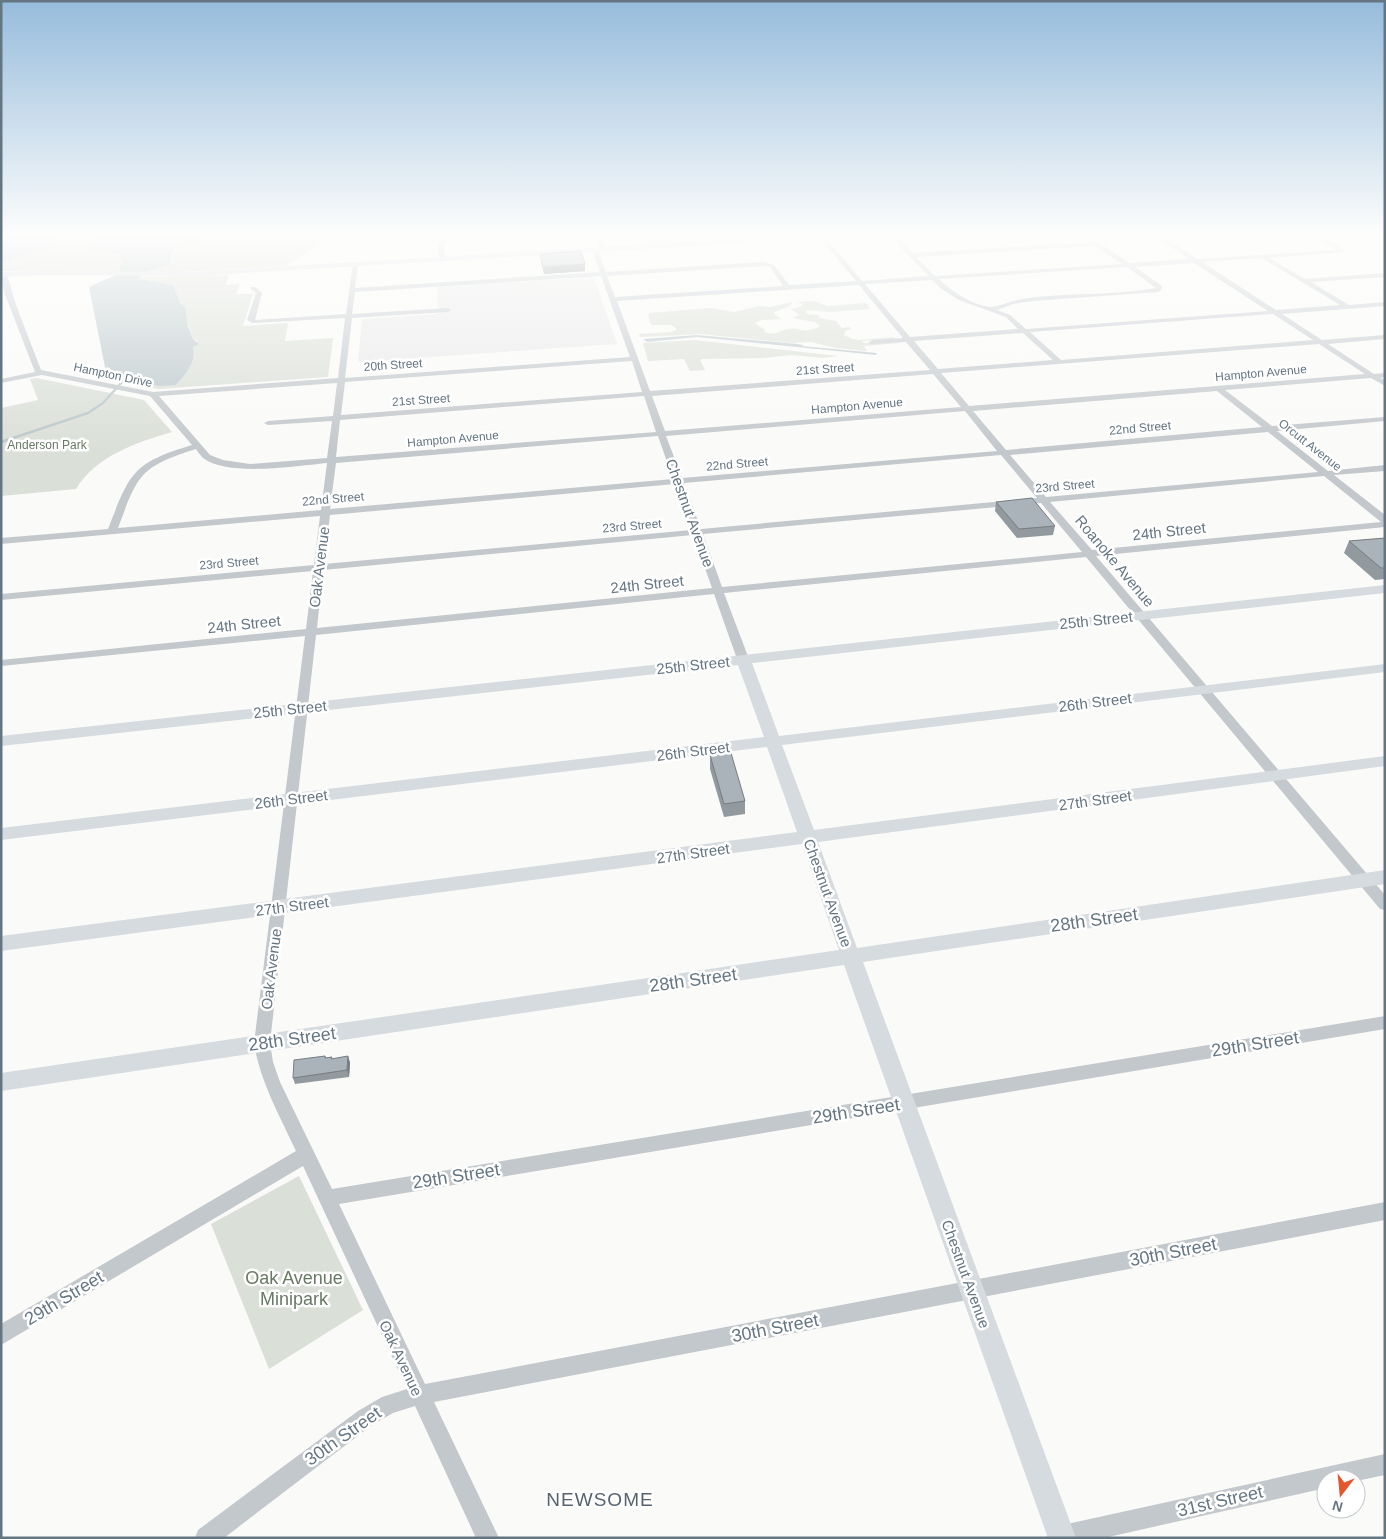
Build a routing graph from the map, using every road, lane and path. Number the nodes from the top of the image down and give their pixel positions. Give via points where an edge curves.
1 (14, 307) edge
2 (254, 307) edge
3 (350, 307) edge
4 (616, 307) edge
5 (881, 307) edge
6 (988, 307) edge
7 (996, 307) edge
8 (1267, 307) edge
9 (1348, 307) edge
10 (992, 308) junction
11 (448, 310) dead end
12 (1275, 312) junction
13 (349, 316) junction
14 (1026, 331) junction
15 (1385, 337) edge
16 (908, 339) junction
17 (873, 342) dead end
18 (1320, 342) junction
19 (635, 359) junction
20 (1059, 362) junction
21 (935, 372) junction
22 (42, 373) junction
23 (1385, 375) edge
24 (1373, 376) junction
25 (342, 380) junction
26 (1, 381) edge
27 (1385, 384) edge
28 (1219, 389) junction
29 (153, 394) junction
30 (647, 394) junction
31 (967, 409) junction
32 (337, 418) junction
33 (1385, 419) edge
34 (268, 423) dead end
35 (1270, 430) junction
36 (662, 435) junction
37 (198, 446) junction
38 (1004, 453) junction
39 (331, 462) junction
40 (1385, 468) edge
41 (1326, 473) junction
42 (679, 481) junction
43 (1043, 500) junction
44 (326, 512) junction
45 (1385, 520) edge
46 (1385, 524) edge
47 (112, 531) junction
48 (697, 532) junction
49 (1, 541) edge
50 (1089, 554) junction
51 (319, 568) junction
52 (1385, 589) edge
53 (720, 591) junction
54 (1, 597) edge
55 (1141, 616) junction
56 (311, 632) junction
57 (743, 659) junction
58 (1, 663) edge
59 (1385, 668) edge
60 (1203, 690) junction
61 (303, 708) junction
62 (1, 741) edge
63 (773, 741) junction
64 (1385, 761) edge
65 (1277, 776) junction
66 (292, 799) junction
67 (1, 834) edge
68 (808, 838) junction
69 (1385, 877) edge
70 (1364, 880) junction
71 (1385, 905) edge
72 (278, 908) junction
73 (1, 944) edge
74 (851, 956) junction
75 (1385, 1022) edge
76 (262, 1043) junction
77 (1, 1082) edge
78 (904, 1103) junction
79 (307, 1154) junction
80 (327, 1198) junction
81 (1385, 1211) edge
82 (972, 1291) junction
83 (1, 1335) edge
84 (419, 1395) junction
85 (1385, 1464) edge
86 (1060, 1537) edge
87 (206, 1538) edge
88 (488, 1538) edge

1 - 22 street
2 - 13 street via 250,320 258,322
3 - 13 street, Oak Avenue
4 - 19 street, Chestnut Avenue
5 - 16 street, Roanoke Avenue
6 - 10 street
7 - 10 street
8 - 12 street
9 - 12 street
10 - 14 street
11 - 13 street
12 - 14 street
12 - 18 street
13 - 25 street, Oak Avenue
14 - 16 street
14 - 20 street
15 - 18 street, 21st Street
16 - 17 street
16 - 21 street, Roanoke Avenue
18 - 20 street, 21st Street
18 - 24 street
19 - 25 street, 20th Street
19 - 30 street, Chestnut Avenue
20 - 21 street, 21st Street
21 - 30 street, 21st Street
21 - 31 street, Roanoke Avenue
22 - 26 street
22 - 29 street, Hampton Drive
23 - 24 street, Hampton Avenue
24 - 27 street
24 - 28 street, Hampton Avenue
25 - 29 street, 20th Street
25 - 32 street, Oak Avenue
28 - 31 street, Hampton Avenue
28 - 35 street, Orcutt Avenue
29 - 37 street, Hampton Drive
30 - 32 street, 21st Street
30 - 36 street, Chestnut Avenue
31 - 36 street, Hampton Avenue
31 - 38 street, Roanoke Avenue
32 - 34 street, 21st Street
32 - 39 street, Oak Avenue
33 - 35 street, 22nd Street
35 - 38 street, 22nd Street
35 - 41 street, Orcutt Avenue
36 - 39 street, Hampton Avenue
36 - 42 street, Chestnut Avenue
37 - 39 street, Hampton Drive via 213,460 239,466
37 - 47 street via 162,458 139,474 131,484
38 - 42 street, 22nd Street
38 - 43 street, Roanoke Avenue
39 - 44 street, Oak Avenue
40 - 41 street, 23rd Street
41 - 43 street, 23rd Street
41 - 45 street, Orcutt Avenue
42 - 44 street, 22nd Street
42 - 48 street, Chestnut Avenue
43 - 48 street, 23rd Street
43 - 50 street, Roanoke Avenue
44 - 47 street, 22nd Street
44 - 51 street, Oak Avenue
46 - 50 street, 24th Street
47 - 49 street, 22nd Street
48 - 51 street, 23rd Street
48 - 53 street, Chestnut Avenue
50 - 53 street, 24th Street
50 - 55 street, Roanoke Avenue
51 - 54 street, 23rd Street
51 - 56 street, Oak Avenue
52 - 55 main road, 25th Street
53 - 56 street, 24th Street
53 - 57 street, Chestnut Avenue
55 - 57 main road, 25th Street
55 - 60 street, Roanoke Avenue
56 - 58 street, 24th Street
56 - 61 street, Oak Avenue
57 - 61 main road, 25th Street
57 - 63 main road, Chestnut Avenue
59 - 60 main road, 26th Street
60 - 63 main road, 26th Street
60 - 65 street, Roanoke Avenue
61 - 62 main road, 25th Street
61 - 66 street, Oak Avenue
63 - 66 main road, 26th Street
63 - 68 main road, Chestnut Avenue
64 - 65 main road, 27th Street
65 - 68 main road, 27th Street
65 - 70 street, Roanoke Avenue
66 - 67 main road, 26th Street
66 - 72 street, Oak Avenue
68 - 72 main road, 27th Street
68 - 74 main road, Chestnut Avenue
69 - 70 main road, 28th Street
70 - 71 street, Roanoke Avenue
70 - 74 main road, 28th Street
72 - 73 main road, 27th Street
72 - 76 street, Oak Avenue
74 - 76 main road, 28th Street
74 - 78 main road, Chestnut Avenue
75 - 78 street, 29th Street
76 - 77 main road, 28th Street
76 - 79 street, Oak Avenue via 272,1082
78 - 80 street, 29th Street
78 - 82 main road, Chestnut Avenue
79 - 80 street, Oak Avenue
79 - 83 street, 29th Street
80 - 84 street, Oak Avenue
81 - 82 street, 30th Street
82 - 84 street, 30th Street
82 - 86 main road, Chestnut Avenue
84 - 87 street, 30th Street via 389,1404 364,1418
84 - 88 street, Oak Avenue
85 - 86 street, 31st Street

